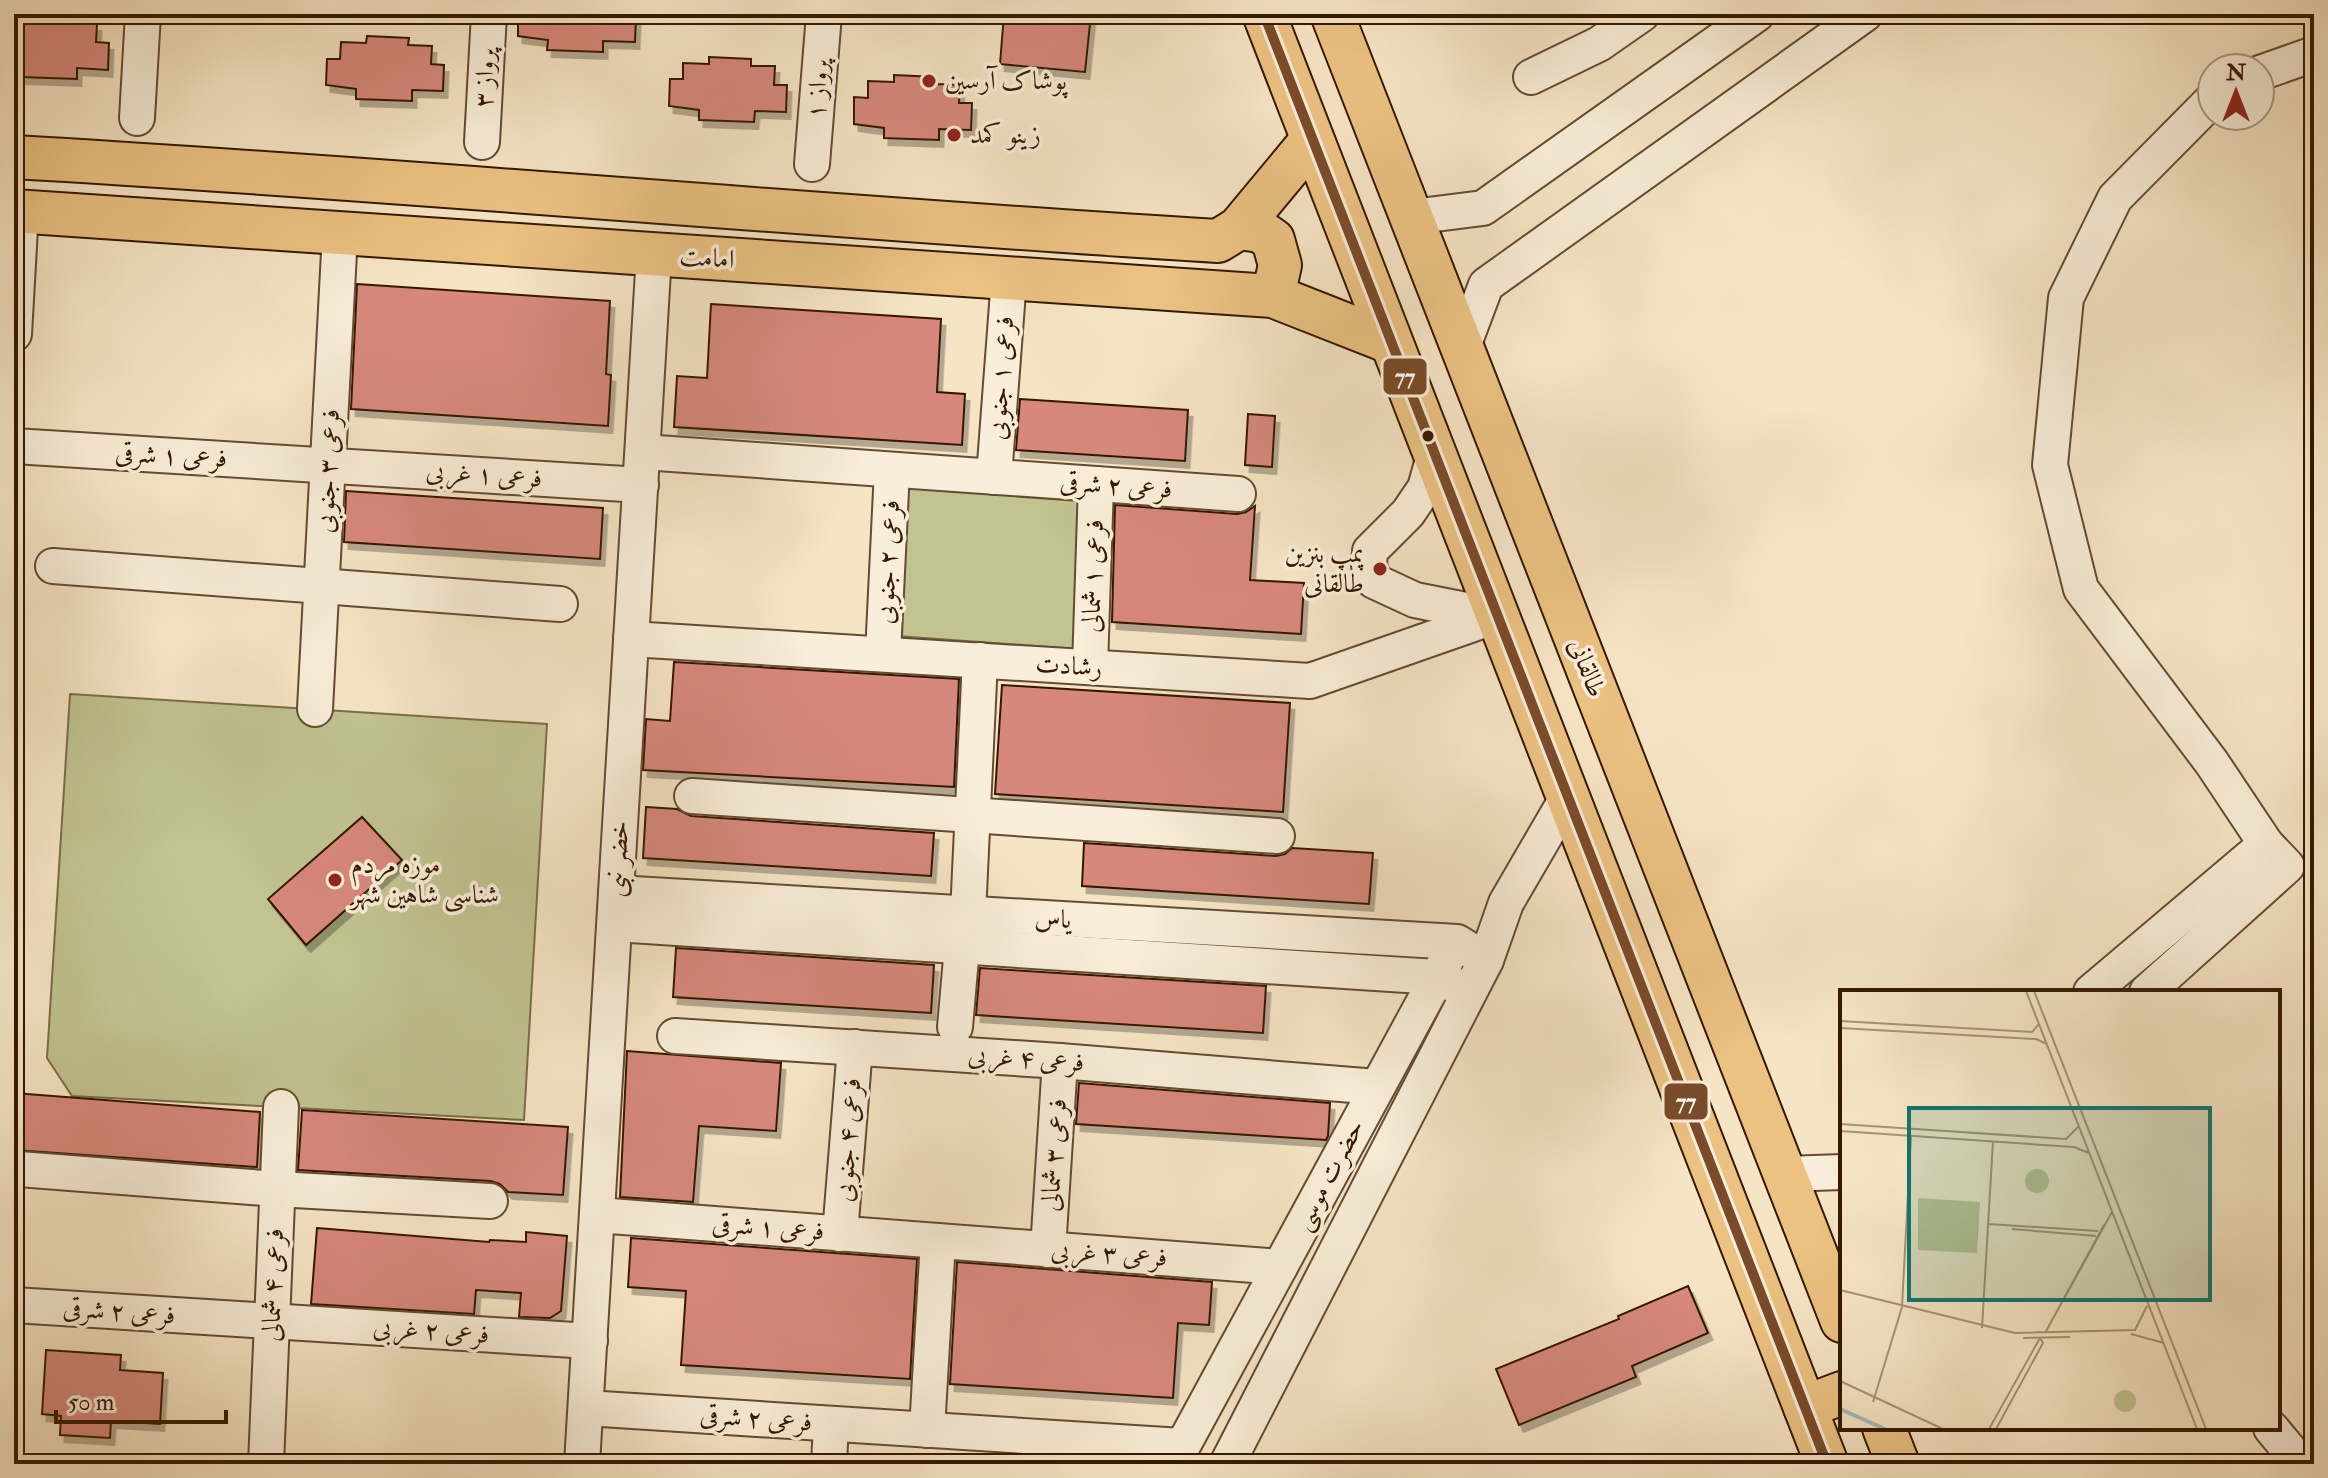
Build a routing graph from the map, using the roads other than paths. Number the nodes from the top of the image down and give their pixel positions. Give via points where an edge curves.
1 (143, 14) edge
2 (489, 14) edge
3 (824, 14) edge
4 (1264, 14) edge
5 (1332, 14) edge
6 (1642, 14) edge
7 (1757, 14) edge
8 (1865, 14) edge
9 (2314, 54) edge
10 (2276, 67) edge
11 (1531, 77) dead end
12 (2196, 116) edge
13 (137, 118) dead end
14 (1312, 140) junction
15 (482, 142) dead end
16 (14, 157) edge
17 (812, 164) dead end
18 (194, 168) junction
19 (18, 211) edge
20 (1412, 217) junction
21 (193, 223) junction
22 (1239, 228) junction
23 (340, 233) junction
24 (654, 254) junction
25 (1009, 278) junction
26 (1273, 296) junction
27 (14, 334) edge
28 (1390, 342) junction
29 (1462, 349) junction
30 (14, 446) edge
31 (1434, 456) junction
32 (328, 465) junction
33 (642, 468) junction
34 (892, 470) junction
35 (994, 477) junction
36 (1096, 484) junction
37 (1238, 494) dead end
38 (53, 566) dead end
39 (322, 586) junction
40 (560, 604) dead end
41 (1496, 616) junction
42 (631, 639) junction
43 (883, 654) junction
44 (980, 660) junction
45 (1090, 667) junction
46 (315, 709) dead end
47 (692, 796) dead end
48 (1567, 798) junction
49 (973, 817) junction
50 (1277, 836) dead end
51 (2276, 855) junction
52 (615, 909) junction
53 (965, 931) junction
54 (1471, 951) junction
55 (1437, 977) junction
56 (2094, 990) edge
57 (2149, 990) edge
58 (1469, 992) junction
59 (955, 1027) dead end
60 (675, 1036) dead end
61 (855, 1047) junction
62 (1060, 1061) junction
63 (1377, 1087) junction
64 (281, 1107) dead end
65 (19, 1169) dead end
66 (1840, 1172) edge
67 (1785, 1174) junction
68 (277, 1189) junction
69 (490, 1201) dead end
70 (597, 1215) junction
71 (840, 1234) junction
72 (938, 1241) junction
73 (1048, 1250) junction
74 (1280, 1267) junction
75 (14, 1305) edge
76 (1840, 1308) edge
77 (272, 1321) junction
78 (590, 1341) junction
79 (1824, 1400) edge
80 (586, 1408) junction
81 (831, 1424) junction
82 (927, 1430) junction
83 (1885, 1430) edge
84 (2273, 1430) edge
85 (1034, 1450) edge
86 (1178, 1455) edge
87 (266, 1464) edge
88 (582, 1464) edge
89 (829, 1464) edge
90 (1227, 1464) edge
91 (1827, 1464) edge
92 (1898, 1464) edge
93 (2301, 1464) edge

1 - 13 street
2 - 15 street, پرواز ۳
3 - 17 street, پرواز ۱
4 - 14 main road
5 - 20 main road, طالقانی
6 - 11 street via 1599,44
7 - 20 street via 1483,208
8 - 29 street via 1486,285
9 - 10 street
12 - 51 street via 2115,198 2066,298 2050,465 2081,589
14 - 22 main road
14 - 28 main road
16 - 18 main road, امامت
18 - 21 main road
18 - 22 main road, امامت via 1054,232 1218,241
19 - 21 main road, امامت
19 - 27 street
20 - 29 main road, طالقانی
21 - 23 main road, امامت
22 - 26 main road via 1260,231 1273,240 1280,265
23 - 24 main road, امامت
23 - 32 street, فرعی ۳ جنوبی
24 - 25 main road, امامت
24 - 33 street, خضر نبی
25 - 26 main road, امامت
25 - 35 street, فرعی ۱ جنوبی
26 - 28 main road, امامت
28 - 31 main road
29 - 67 main road, طالقانی
30 - 32 street, فرعی ۱ شرقی
31 - 41 main road
31 - 41 street via 1425,488 1370,551 1374,581 1415,600
32 - 33 street, فرعی ۱ غربی
32 - 39 street, فرعی ۳ جنوبی
33 - 34 street, فرعی ۱ غربی
33 - 42 street, خضر نبی
34 - 35 street, فرعی ۲ شرقی
34 - 43 street, فرعی ۲ جنوبی
35 - 36 street, فرعی ۲ شرقی
36 - 37 street, فرعی ۲ شرقی
36 - 45 street, فرعی ۱ شمالی
38 - 39 street
39 - 40 street
39 - 46 street, فرعی ۳ جنوبی
41 - 45 street, رشادت via 1310,681
41 - 48 main road
42 - 43 street, رشادت
42 - 52 street, خضر نبی
43 - 44 street, رشادت
44 - 45 street, رشادت
44 - 49 street
47 - 49 street
48 - 54 street, حضرت موسی via 1506,903
48 - 79 main road
49 - 50 street
49 - 53 street
51 - 56 street
51 - 57 street
52 - 53 street, یاس
52 - 70 street, خضر نبی
53 - 54 street, یاس
53 - 55 street, یاس
53 - 59 street
54 - 55 street, حضرت موسی
54 - 58 street, حضرت موسی
55 - 58 street, یاس
55 - 63 street, حضرت موسی
58 - 90 street, حضرت موسی
60 - 61 street, فرعی ۴ غربی
61 - 62 street, فرعی ۴ غربی
61 - 71 street, فرعی ۴ جنوبی
62 - 63 street, فرعی ۴ غربی
62 - 73 street, فرعی ۳ شمالی
63 - 74 street, حضرت موسی
64 - 68 street, فرعی ۴ شمالی
65 - 68 street
66 - 67 street
67 - 76 main road, طالقانی
68 - 69 street
68 - 77 street, فرعی ۴ شمالی
70 - 71 street, فرعی ۱ شرقی
70 - 78 street, خضر نبی
71 - 72 street, فرعی ۱ شرقی
72 - 73 street, فرعی ۳ غربی
72 - 82 street
73 - 74 street, فرعی ۳ غربی
74 - 86 street, حضرت موسی
75 - 77 street, فرعی ۲ شرقی
77 - 78 street, فرعی ۲ غربی
77 - 87 street, فرعی ۴ شمالی
78 - 80 street, خضر نبی
79 - 91 main road
80 - 81 street, فرعی ۲ شرقی
80 - 88 street, خضر نبی
81 - 82 street, فرعی ۲ شرقی
81 - 89 street
82 - 85 street
83 - 92 main road
84 - 93 street
85 - 86 street

